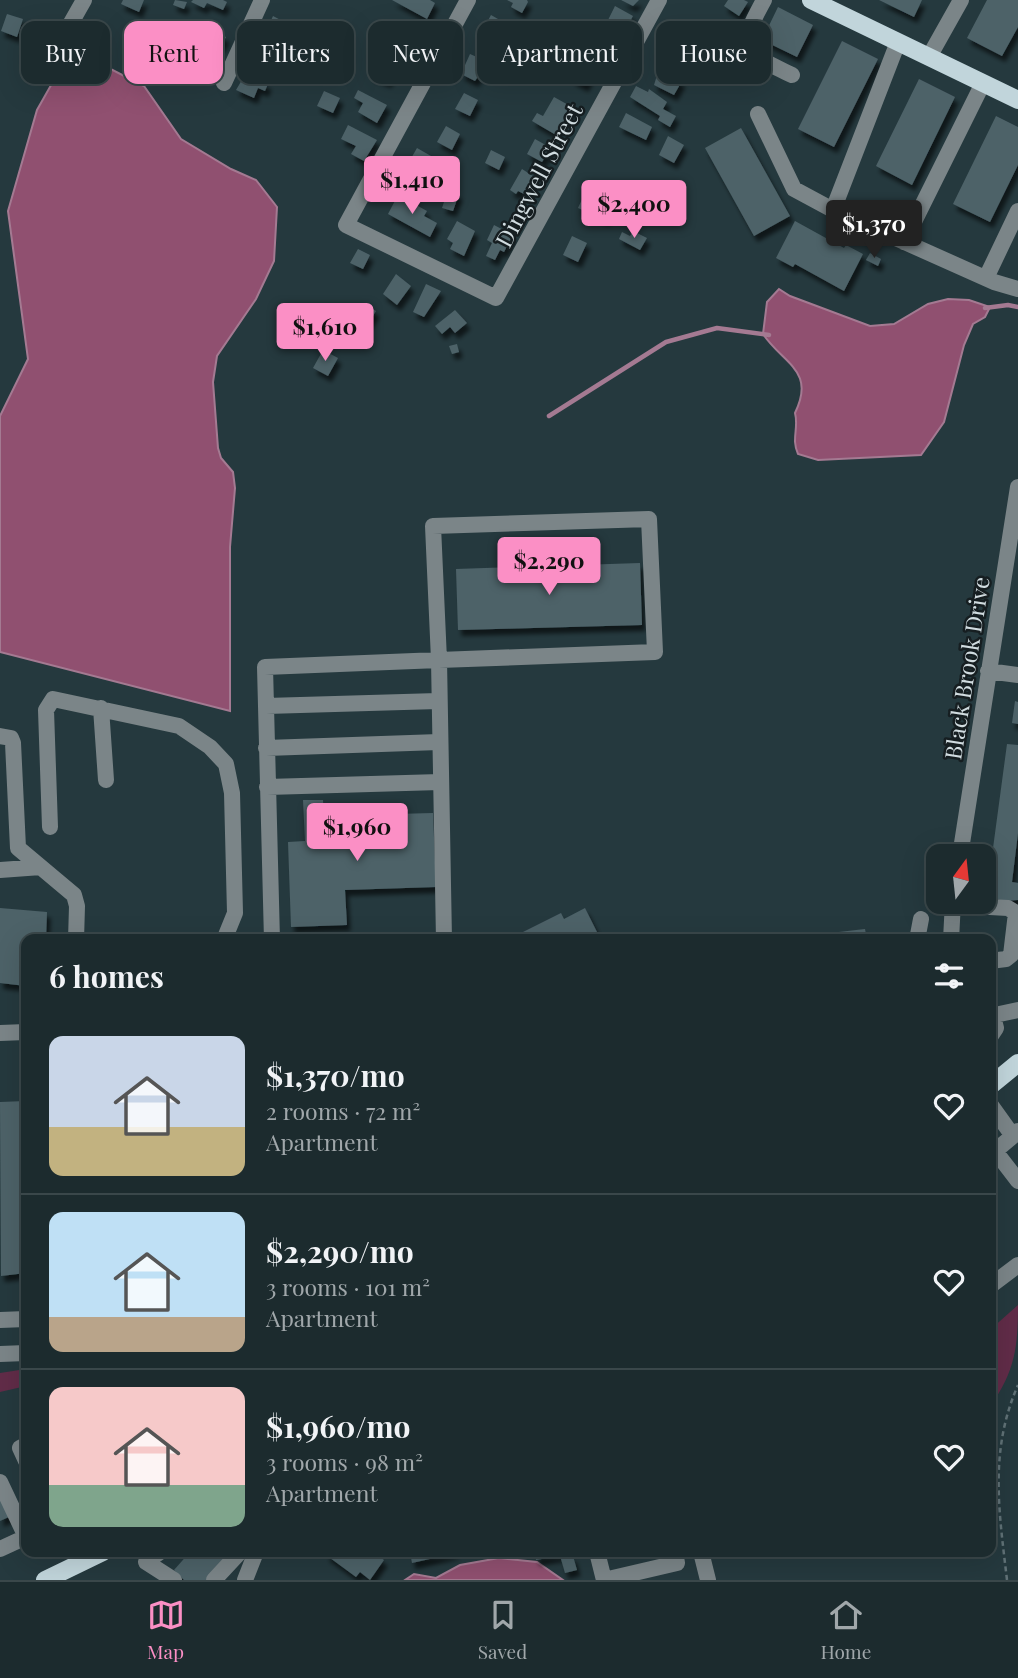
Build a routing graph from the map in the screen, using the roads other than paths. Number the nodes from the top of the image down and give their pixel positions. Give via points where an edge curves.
1 (84, 0) edge
2 (262, 0) edge
3 (468, 0) edge
4 (659, 0) edge
5 (764, 0) edge
6 (811, 0) edge
7 (961, 0) edge
8 (72, 21) edge
9 (898, 42) junction
10 (929, 57) junction
11 (792, 75) dead end
12 (224, 83) dead end
13 (983, 83) junction
14 (1018, 100) edge
15 (758, 114) dead end
16 (833, 210) junction
17 (1018, 211) edge
18 (904, 242) junction
19 (986, 278) junction
20 (1018, 289) edge
21 (1018, 486) edge
22 (439, 660) junction
23 (988, 671) junction
24 (1018, 675) edge
25 (438, 701) junction
26 (266, 706) junction
27 (101, 708) junction
28 (0, 736) edge
29 (439, 742) junction
30 (266, 748) junction
31 (7, 780) edge
32 (106, 780) dead end
33 (440, 782) junction
34 (267, 787) junction
35 (8, 824) edge
36 (50, 827) dead end
37 (962, 844) edge
38 (41, 867) junction
39 (0, 870) edge
40 (996, 907) edge
41 (952, 914) edge
42 (920, 919) dead end
43 (76, 934) edge
44 (226, 934) edge
45 (272, 934) edge
46 (444, 934) edge
47 (918, 934) edge
48 (951, 934) edge
49 (996, 960) edge
50 (1018, 1010) edge
51 (996, 1015) edge
52 (21, 1032) edge
53 (0, 1033) edge
54 (1018, 1063) edge
55 (996, 1081) edge
56 (996, 1111) edge
57 (1016, 1134) edge
58 (996, 1150) edge
59 (996, 1155) edge
60 (1018, 1181) edge
61 (1018, 1265) edge
62 (996, 1282) edge
63 (21, 1319) edge
64 (0, 1320) edge
65 (21, 1353) edge
66 (0, 1354) edge
67 (0, 1482) edge
68 (21, 1526) edge
69 (21, 1539) edge
70 (0, 1549) edge
71 (148, 1557) edge
72 (148, 1557) edge
73 (245, 1557) edge
74 (249, 1557) edge
75 (598, 1557) edge
76 (676, 1557) edge
77 (702, 1557) edge
78 (74, 1558) edge
79 (45, 1580) edge
80 (165, 1580) edge
81 (174, 1580) edge
82 (214, 1580) edge
83 (245, 1580) edge
84 (604, 1580) edge
85 (708, 1580) edge

1 - 8 street
2 - 12 street
3 - 4 street, Dingwell Street via 346,225 496,298
5 - 11 street via 746,34 747,47 758,58
6 - 9 main road
7 - 10 street
9 - 10 main road
9 - 16 street
10 - 13 main road
13 - 14 main road
13 - 18 street
15 - 16 street via 794,189
16 - 18 street
17 - 19 street
18 - 19 street
19 - 20 street
21 - 23 street, Black Brook Drive
22 - 22 street via 655,652 649,519 433,526
22 - 25 street
22 - 26 street via 265,667
23 - 24 street
23 - 37 street, Black Brook Drive
25 - 26 street
25 - 29 street
26 - 30 street
27 - 32 street
27 - 36 street via 53,699 46,710
27 - 44 street via 179,726 226,764 232,793 235,913
28 - 31 street via 13,743
29 - 30 street
29 - 33 street
30 - 34 street
31 - 35 street
33 - 34 street
33 - 46 street
34 - 45 street
35 - 38 street via 18,848
38 - 39 street
38 - 43 street via 74,895
40 - 49 street via 1016,913 1011,955
41 - 48 street
42 - 47 street
50 - 51 street
52 - 53 street
54 - 55 main road
56 - 57 street
57 - 58 street
59 - 60 street
61 - 62 street
63 - 64 street
65 - 66 street
67 - 68 street
69 - 70 street
71 - 80 street
72 - 81 street
73 - 82 street
74 - 83 street
75 - 84 street
76 - 84 street via 677,1563
77 - 85 street
78 - 79 main road

